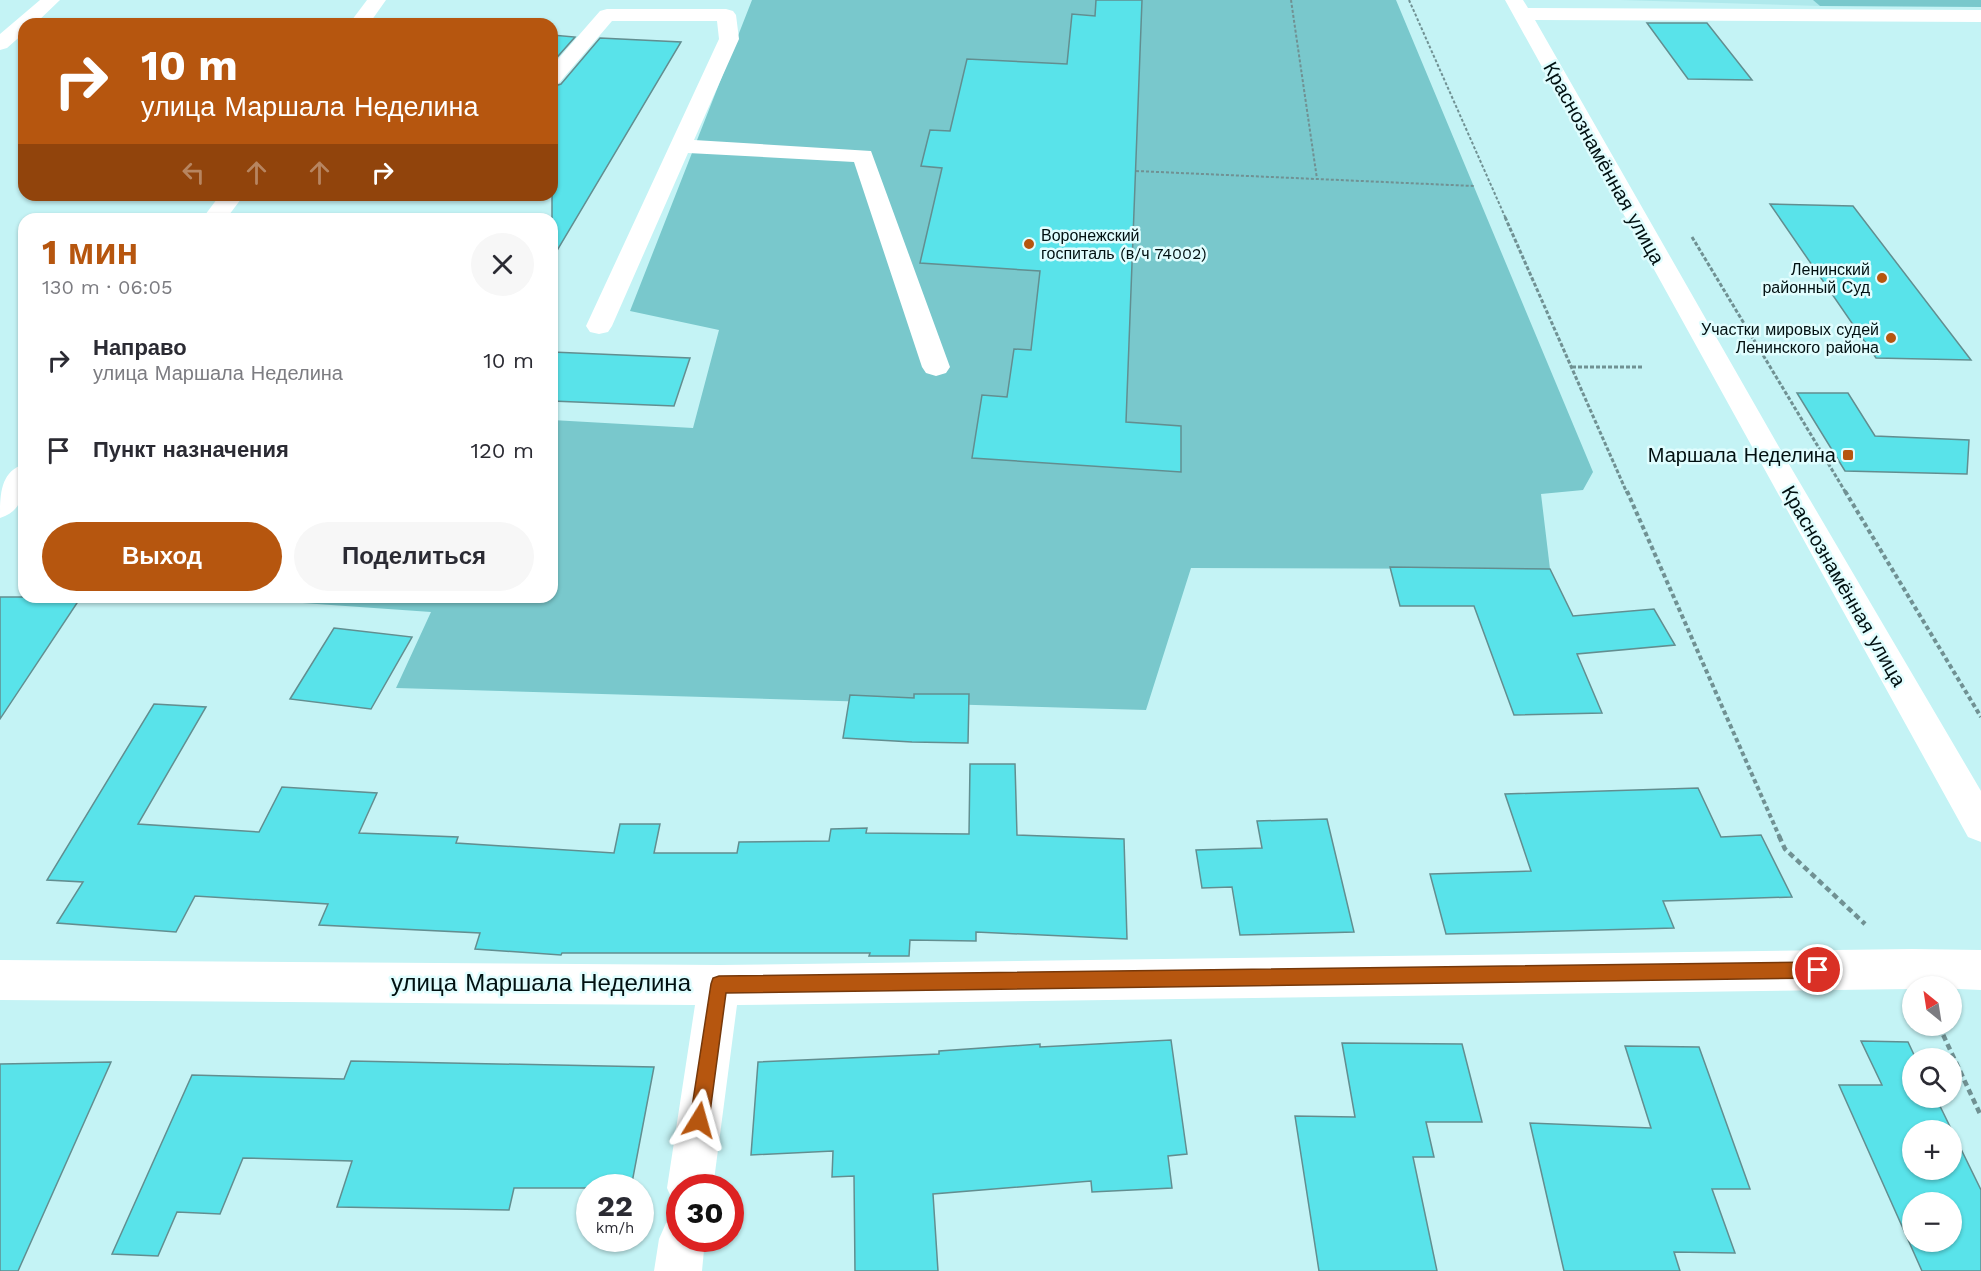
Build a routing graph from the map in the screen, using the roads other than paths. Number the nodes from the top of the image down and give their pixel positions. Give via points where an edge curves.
1 (51, 0) edge
2 (377, 0) edge
3 (1517, 7) edge
4 (1981, 16) edge
5 (30, 18) edge
6 (364, 18) edge
7 (18, 28) edge
8 (0, 44) edge
9 (558, 72) edge
10 (680, 146) junction
11 (599, 326) dead end
12 (936, 367) dead end
13 (18, 483) edge
14 (0, 507) edge
15 (1981, 825) edge
16 (1981, 970) edge
17 (0, 980) edge
18 (719, 984) junction
19 (692, 1174) edge
20 (680, 1252) edge
21 (678, 1271) edge

1 - 5 street
2 - 6 street
3 - 4 street
3 - 15 street, Краснознамённая улица
7 - 8 street
9 - 10 street via 607,15 726,15 729,39
10 - 11 street
10 - 12 street via 863,156
13 - 14 street
16 - 18 street, улица Маршала Неделина
17 - 18 street, улица Маршала Неделина
18 - 19 street
20 - 21 street

